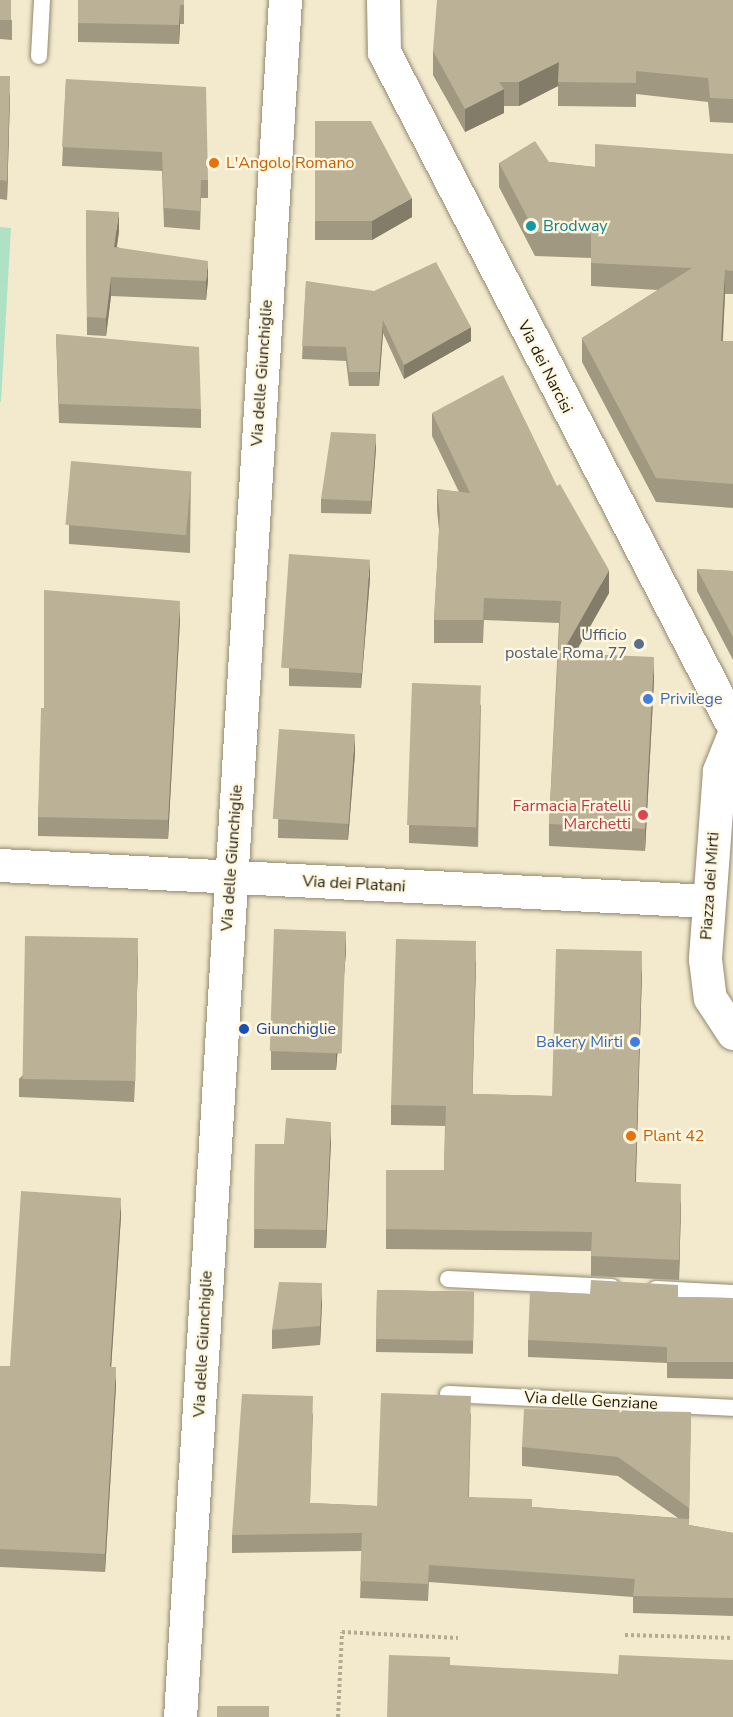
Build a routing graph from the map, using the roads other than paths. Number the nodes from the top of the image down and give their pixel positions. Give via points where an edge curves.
1 (42, 0) edge
2 (285, 0) edge
3 (383, 0) edge
4 (39, 56) dead end
5 (733, 726) edge
6 (733, 736) edge
7 (0, 865) edge
8 (231, 878) junction
9 (708, 901) junction
10 (733, 1032) edge
11 (448, 1279) dead end
12 (733, 1293) edge
13 (448, 1394) edge
14 (733, 1408) edge
15 (180, 1717) edge

1 - 4 lane
2 - 8 street, Via delle Giunchiglie
3 - 5 street, Via dei Narcisi via 384,52
6 - 9 street, Piazza dei Mirti via 719,771
7 - 8 street, Via dei Platani
8 - 9 street, Via dei Platani
8 - 15 street, Via delle Giunchiglie
9 - 10 street, Piazza dei Mirti via 707,985 718,1014
11 - 12 lane
13 - 14 lane, Via delle Genziane

